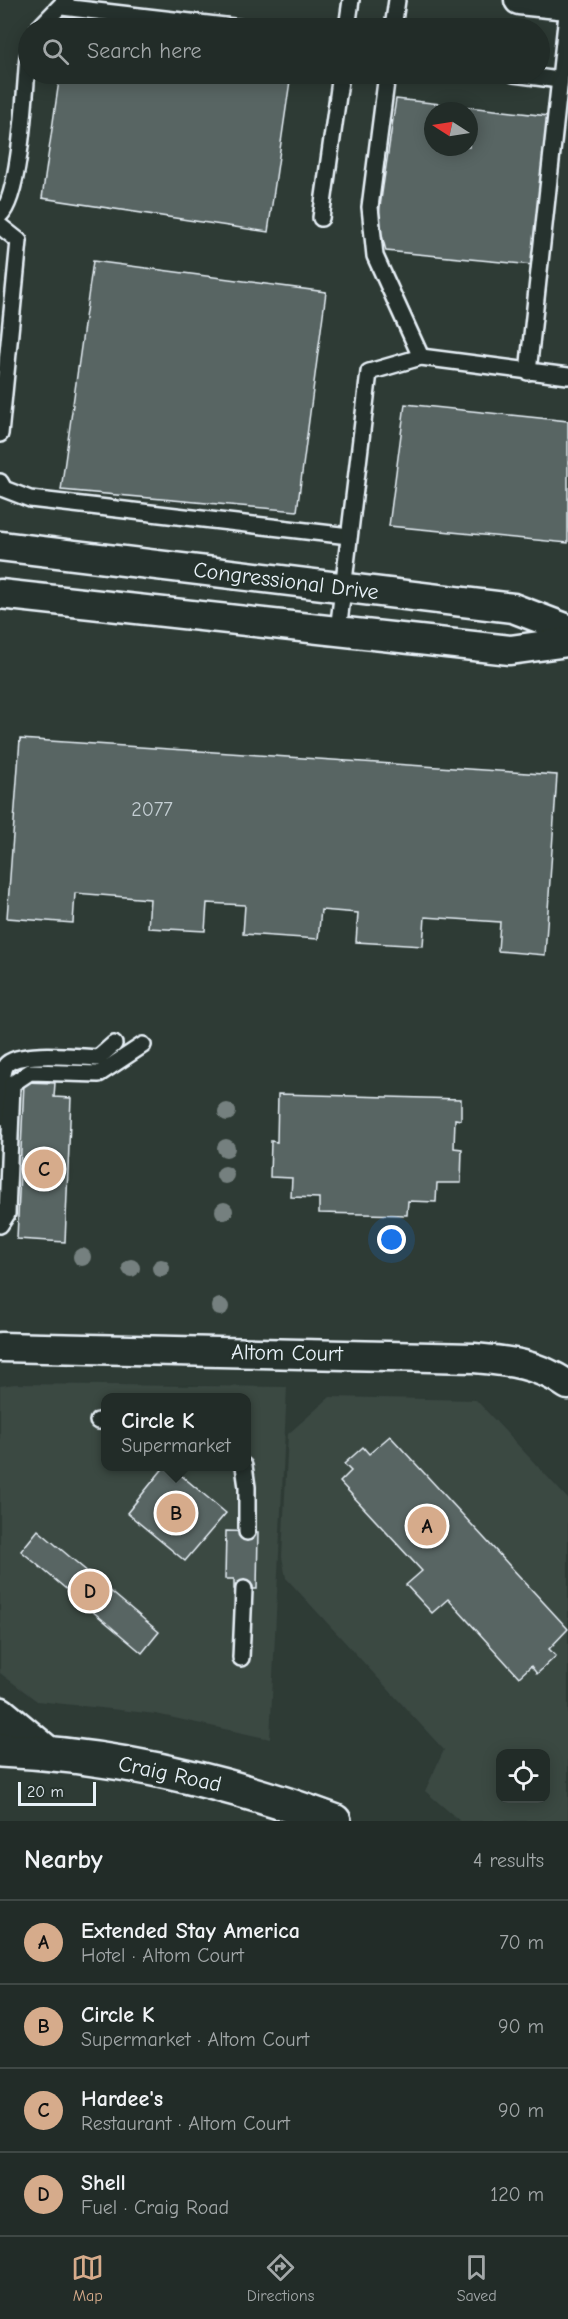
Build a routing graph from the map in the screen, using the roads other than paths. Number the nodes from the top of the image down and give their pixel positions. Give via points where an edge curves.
1 (351, 0) edge
2 (397, 0) edge
3 (519, 0) edge
4 (64, 3) edge
5 (568, 5) edge
6 (49, 18) edge
7 (171, 18) edge
8 (348, 18) edge
9 (394, 18) edge
10 (550, 79) edge
11 (559, 80) junction
12 (25, 84) edge
13 (340, 84) edge
14 (386, 84) edge
15 (0, 215) edge
16 (321, 218) dead end
17 (0, 226) edge
18 (421, 357) junction
19 (528, 372) junction
20 (568, 376) edge
21 (0, 434) edge
22 (0, 482) edge
23 (349, 536) junction
24 (0, 546) edge
25 (342, 587) junction
26 (0, 594) edge
27 (568, 629) edge
28 (338, 631) junction
29 (568, 642) edge
30 (114, 1044) dead end
31 (143, 1045) dead end
32 (0, 1117) edge
33 (0, 1225) edge
34 (0, 1347) edge
35 (568, 1385) edge
36 (245, 1471) edge
37 (247, 1532) dead end
38 (244, 1589) dead end
39 (241, 1658) dead end
40 (0, 1714) edge
41 (0, 1750) edge
42 (46, 1752) junction
43 (0, 1774) edge
44 (334, 1821) edge

1 - 8 lane
2 - 9 lane
3 - 5 street
4 - 6 lane
4 - 7 lane
5 - 11 lane
10 - 11 lane
11 - 19 lane
12 - 15 lane via 16,169 8,207
13 - 16 lane
14 - 18 lane via 370,207 375,256
17 - 21 lane via 19,241
18 - 19 lane
18 - 23 lane via 369,372
19 - 20 lane
22 - 23 lane via 4,489 30,499
23 - 25 lane
24 - 25 street, Congressional Drive
25 - 27 street, Congressional Drive via 513,608
25 - 28 lane
26 - 28 street, Congressional Drive
28 - 29 street, Congressional Drive via 510,650
30 - 32 lane via 98,1058 20,1056 6,1065 2,1076
31 - 33 lane via 99,1074 30,1072 12,1084 7,1214
34 - 35 street, Altom Court via 474,1358 514,1361 540,1368
36 - 37 lane
38 - 39 lane
40 - 42 main road
41 - 42 main road, Craig Road
42 - 43 main road
42 - 44 main road, Craig Road via 217,1782

